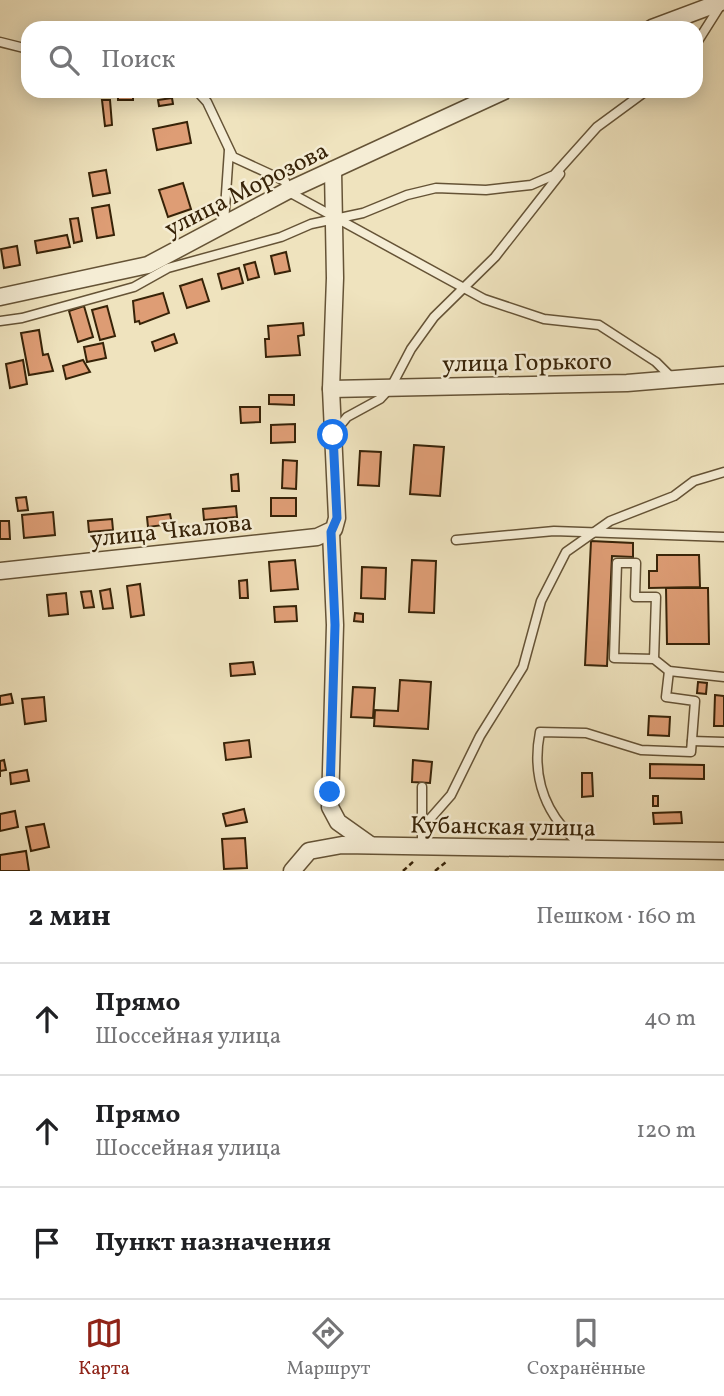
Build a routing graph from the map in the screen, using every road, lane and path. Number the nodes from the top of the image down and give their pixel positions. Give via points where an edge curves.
1 (723, 2) edge
2 (671, 21) edge
3 (703, 33) edge
4 (0, 42) edge
5 (21, 47) edge
6 (203, 98) edge
7 (489, 98) edge
8 (636, 98) edge
9 (229, 150) junction
10 (574, 155) junction
11 (333, 170) junction
12 (286, 191) junction
13 (335, 219) junction
14 (224, 223) junction
15 (462, 288) junction
16 (0, 297) edge
17 (0, 321) edge
18 (724, 375) edge
19 (673, 379) junction
20 (391, 387) junction
21 (331, 389) junction
22 (333, 435) junction
23 (724, 472) edge
24 (334, 525) junction
25 (595, 533) junction
26 (724, 537) edge
27 (456, 540) dead end
28 (0, 571) edge
29 (654, 659) junction
30 (669, 671) junction
31 (724, 677) edge
32 (692, 741) junction
33 (724, 742) edge
34 (422, 787) dead end
35 (422, 828) junction
36 (371, 845) junction
37 (422, 847) junction
38 (587, 850) junction
39 (724, 851) edge
40 (292, 871) edge

1 - 2 street
1 - 3 lane
4 - 5 lane
6 - 9 lane
7 - 11 street, улица Морозова
8 - 10 lane via 597,127
9 - 12 lane via 233,157 285,181
9 - 14 lane
10 - 13 lane via 554,175 531,185 486,190 436,188
10 - 15 lane via 495,257
11 - 12 street, улица Морозова
11 - 13 street
12 - 13 lane
12 - 14 street, улица Морозова
13 - 15 lane via 359,228
13 - 17 lane via 168,268 134,288
13 - 21 street
14 - 16 street, улица Морозова via 148,265
15 - 19 lane via 544,319 599,325 656,362
15 - 20 lane via 434,317
18 - 19 street, улица Горького
19 - 20 street, улица Горького
20 - 21 street, улица Горького
20 - 22 lane via 380,399 347,417
21 - 22 street
22 - 24 street
23 - 25 lane via 694,481 674,496 610,521
24 - 28 street, улица Чкалова via 317,537
24 - 36 street via 331,807 338,822
25 - 26 lane
25 - 27 lane via 554,531
25 - 35 lane via 566,552 541,601 523,667 451,794
29 - 29 lane via 656,597 635,597 636,563 617,563 614,658
29 - 30 lane
30 - 31 lane
30 - 32 lane via 666,697 695,701
32 - 33 lane
32 - 38 lane via 691,752 641,750 586,733 540,733 537,771 544,797 563,830
34 - 35 lane
35 - 37 lane
36 - 37 street, Кубанская улица
36 - 40 street, Кубанская улица via 313,849
37 - 38 street, Кубанская улица
38 - 39 street, Кубанская улица

